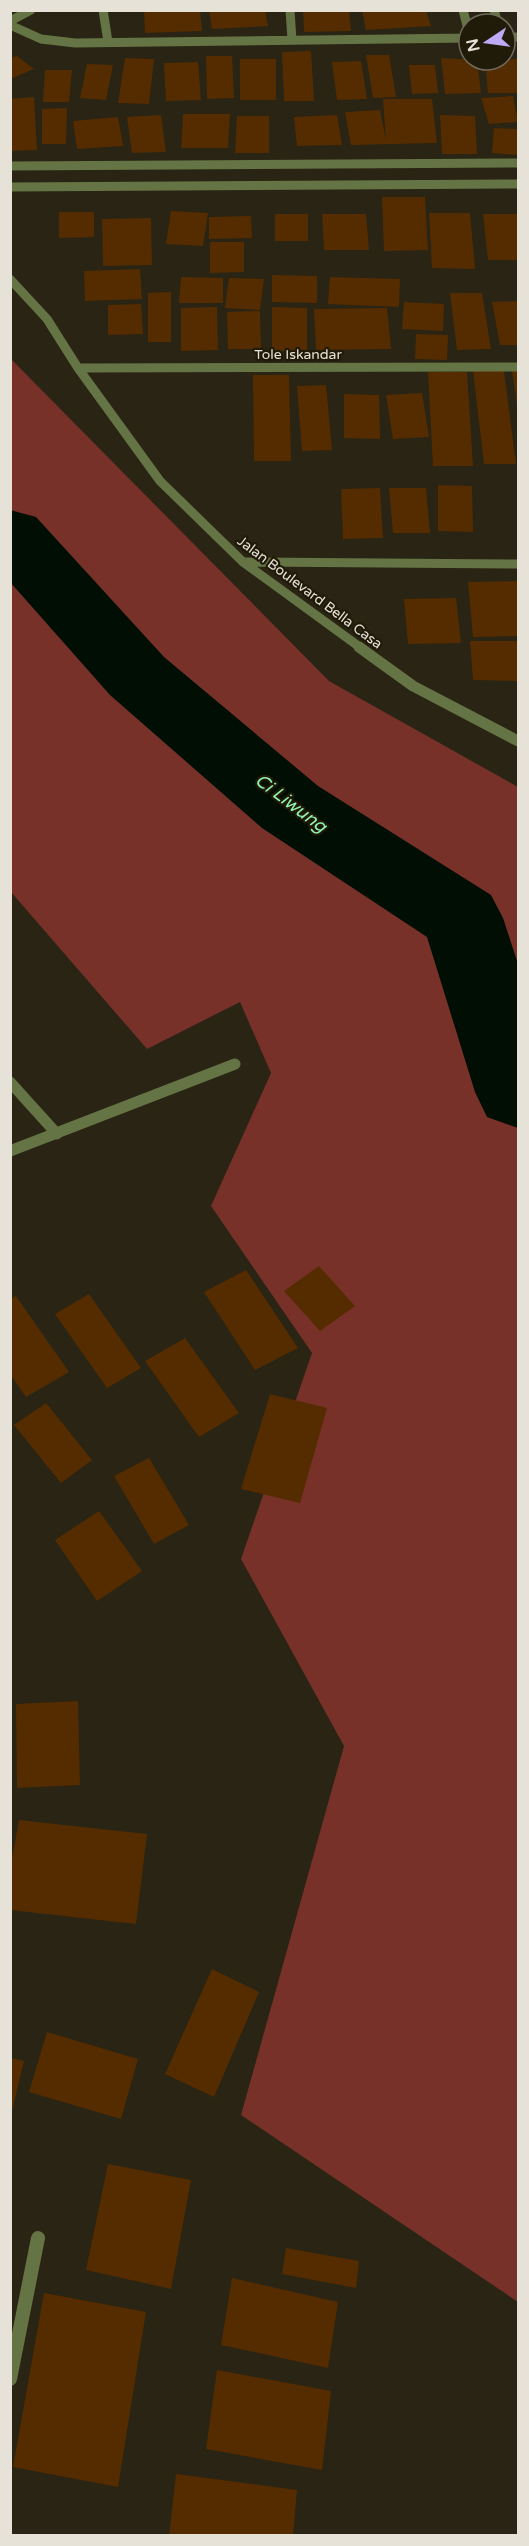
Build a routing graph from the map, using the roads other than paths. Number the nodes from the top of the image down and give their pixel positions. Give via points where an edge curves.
1 (31, 10) edge
2 (103, 10) edge
3 (290, 10) edge
4 (10, 23) edge
5 (457, 38) edge
6 (292, 40) junction
7 (108, 42) junction
8 (519, 163) edge
9 (10, 166) edge
10 (519, 183) edge
11 (10, 188) edge
12 (10, 279) edge
13 (519, 367) edge
14 (78, 368) junction
15 (243, 562) junction
16 (519, 564) edge
17 (519, 741) edge
18 (234, 1064) dead end
19 (10, 1082) edge
20 (57, 1134) junction
21 (10, 1151) edge
22 (38, 2238) dead end
23 (10, 2379) edge

1 - 4 street
2 - 7 street
3 - 6 street
4 - 7 street via 45,42
5 - 6 street
6 - 7 street
8 - 9 street
10 - 11 street
12 - 14 street, Jalan Boulevard Bella Casa via 47,320
13 - 14 street, Tole Iskandar
14 - 15 street, Jalan Boulevard Bella Casa via 160,481
15 - 16 street
15 - 17 street, Jalan Boulevard Bella Casa via 413,686
18 - 20 street
19 - 20 street
20 - 21 street
22 - 23 street

